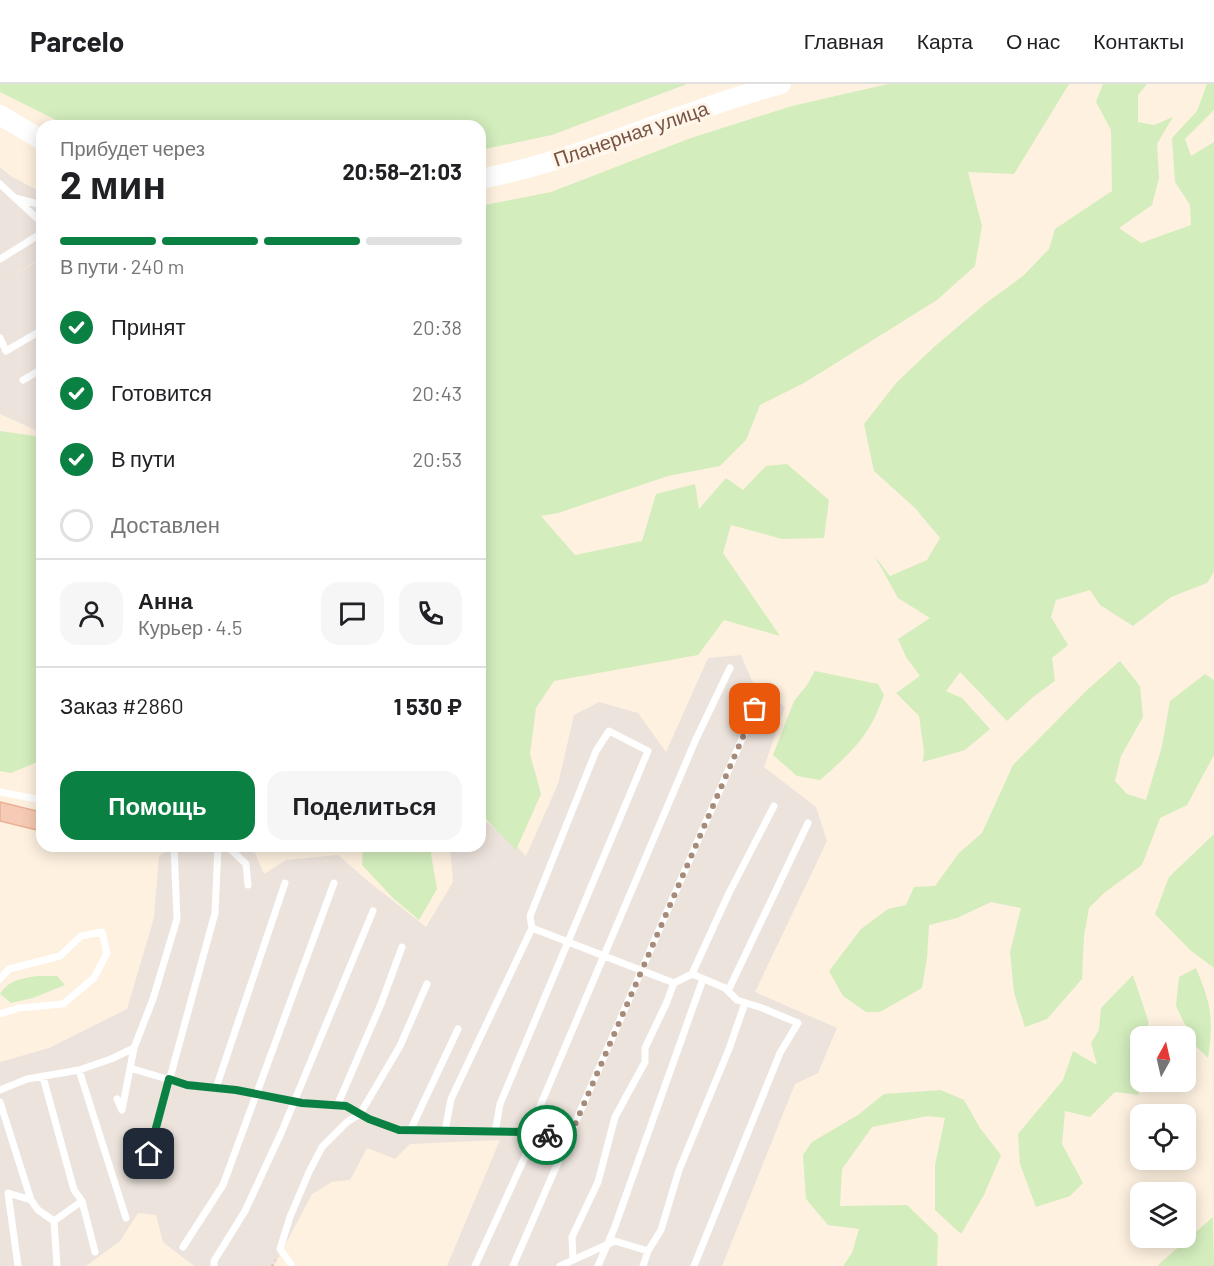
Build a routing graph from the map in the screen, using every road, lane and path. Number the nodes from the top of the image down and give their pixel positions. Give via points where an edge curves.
1 (781, 84) edge
2 (0, 115) edge
3 (36, 136) edge
4 (486, 177) edge
5 (0, 184) edge
6 (12, 197) junction
7 (36, 203) edge
8 (36, 218) edge
9 (36, 237) edge
10 (0, 259) edge
11 (36, 334) edge
12 (0, 338) edge
13 (36, 372) edge
14 (23, 380) dead end
15 (730, 668) dead end
16 (755, 709) dead end
17 (0, 792) edge
18 (36, 799) edge
19 (774, 806) dead end
20 (808, 823) dead end
21 (174, 852) edge
22 (218, 852) edge
23 (233, 852) edge
24 (285, 883) dead end
25 (334, 883) dead end
26 (248, 885) dead end
27 (373, 911) dead end
28 (532, 928) junction
29 (569, 943) junction
30 (402, 947) dead end
31 (604, 957) junction
32 (642, 971) junction
33 (692, 974) junction
34 (0, 979) edge
35 (703, 979) junction
36 (674, 983) junction
37 (427, 984) dead end
38 (728, 991) junction
39 (745, 1003) junction
40 (0, 1014) edge
41 (458, 1029) dead end
42 (134, 1048) junction
43 (130, 1068) junction
44 (79, 1070) junction
45 (43, 1077) junction
46 (169, 1079) junction
47 (216, 1088) junction
48 (0, 1090) edge
49 (256, 1094) junction
50 (117, 1099) dead end
51 (0, 1102) edge
52 (295, 1102) junction
53 (337, 1106) junction
54 (360, 1114) junction
55 (410, 1131) junction
56 (445, 1131) junction
57 (495, 1132) junction
58 (532, 1132) junction
59 (567, 1143) junction
60 (144, 1173) dead end
61 (31, 1200) junction
62 (82, 1201) junction
63 (126, 1218) dead end
64 (54, 1221) junction
65 (608, 1244) junction
66 (183, 1248) dead end
67 (648, 1251) junction
68 (95, 1252) dead end
69 (573, 1260) junction
70 (291, 1264) dead end
71 (18, 1266) edge
72 (57, 1266) edge
73 (214, 1266) edge
74 (475, 1266) edge
75 (513, 1266) edge
76 (560, 1266) edge
77 (598, 1266) edge
78 (643, 1266) edge
79 (694, 1266) edge

1 - 4 main road, Планерная улица via 575,154
2 - 3 main road
5 - 6 lane
6 - 7 lane
6 - 8 lane
9 - 10 lane
11 - 12 lane via 6,351
13 - 14 lane
15 - 31 lane
16 - 32 lane
17 - 18 lane
19 - 33 lane
20 - 38 lane
21 - 42 lane via 177,919
22 - 46 lane via 215,913
23 - 26 lane via 246,864
24 - 47 lane
25 - 49 lane
27 - 52 lane
28 - 29 lane
28 - 29 lane via 530,916 596,751 609,731 648,751
28 - 56 lane via 451,1098
29 - 31 lane
29 - 57 lane via 500,1104
30 - 53 lane
31 - 32 lane
31 - 58 lane
32 - 36 lane
32 - 59 lane
33 - 35 lane
33 - 36 lane
34 - 40 lane via 9,969 60,956 81,936 102,932 107,953 94,978 63,1004
35 - 38 lane
35 - 65 lane
36 - 69 lane via 645,1048 645,1062 615,1117 597,1182 572,1237
37 - 54 lane via 400,1046
38 - 39 lane
39 - 67 lane via 679,1170 661,1230
39 - 79 lane via 798,1023 780,1053
41 - 55 lane
42 - 43 lane
42 - 44 lane
43 - 46 lane
43 - 50 lane via 122,1110
44 - 45 lane
44 - 63 lane
45 - 48 lane
45 - 62 lane via 74,1190
46 - 47 lane
46 - 60 lane
47 - 49 lane
49 - 52 lane
49 - 66 lane via 223,1185
51 - 61 lane
52 - 53 lane
52 - 73 lane via 245,1212
53 - 54 lane
54 - 55 lane
54 - 70 lane via 322,1147 309,1172 280,1249
55 - 56 lane
56 - 57 lane
57 - 58 lane
58 - 59 lane
58 - 74 lane
59 - 75 lane
61 - 64 lane
61 - 71 lane via 8,1193
62 - 64 lane
62 - 68 lane
64 - 72 lane
65 - 67 lane via 615,1241
65 - 69 lane
65 - 77 lane
67 - 78 lane
69 - 76 lane

